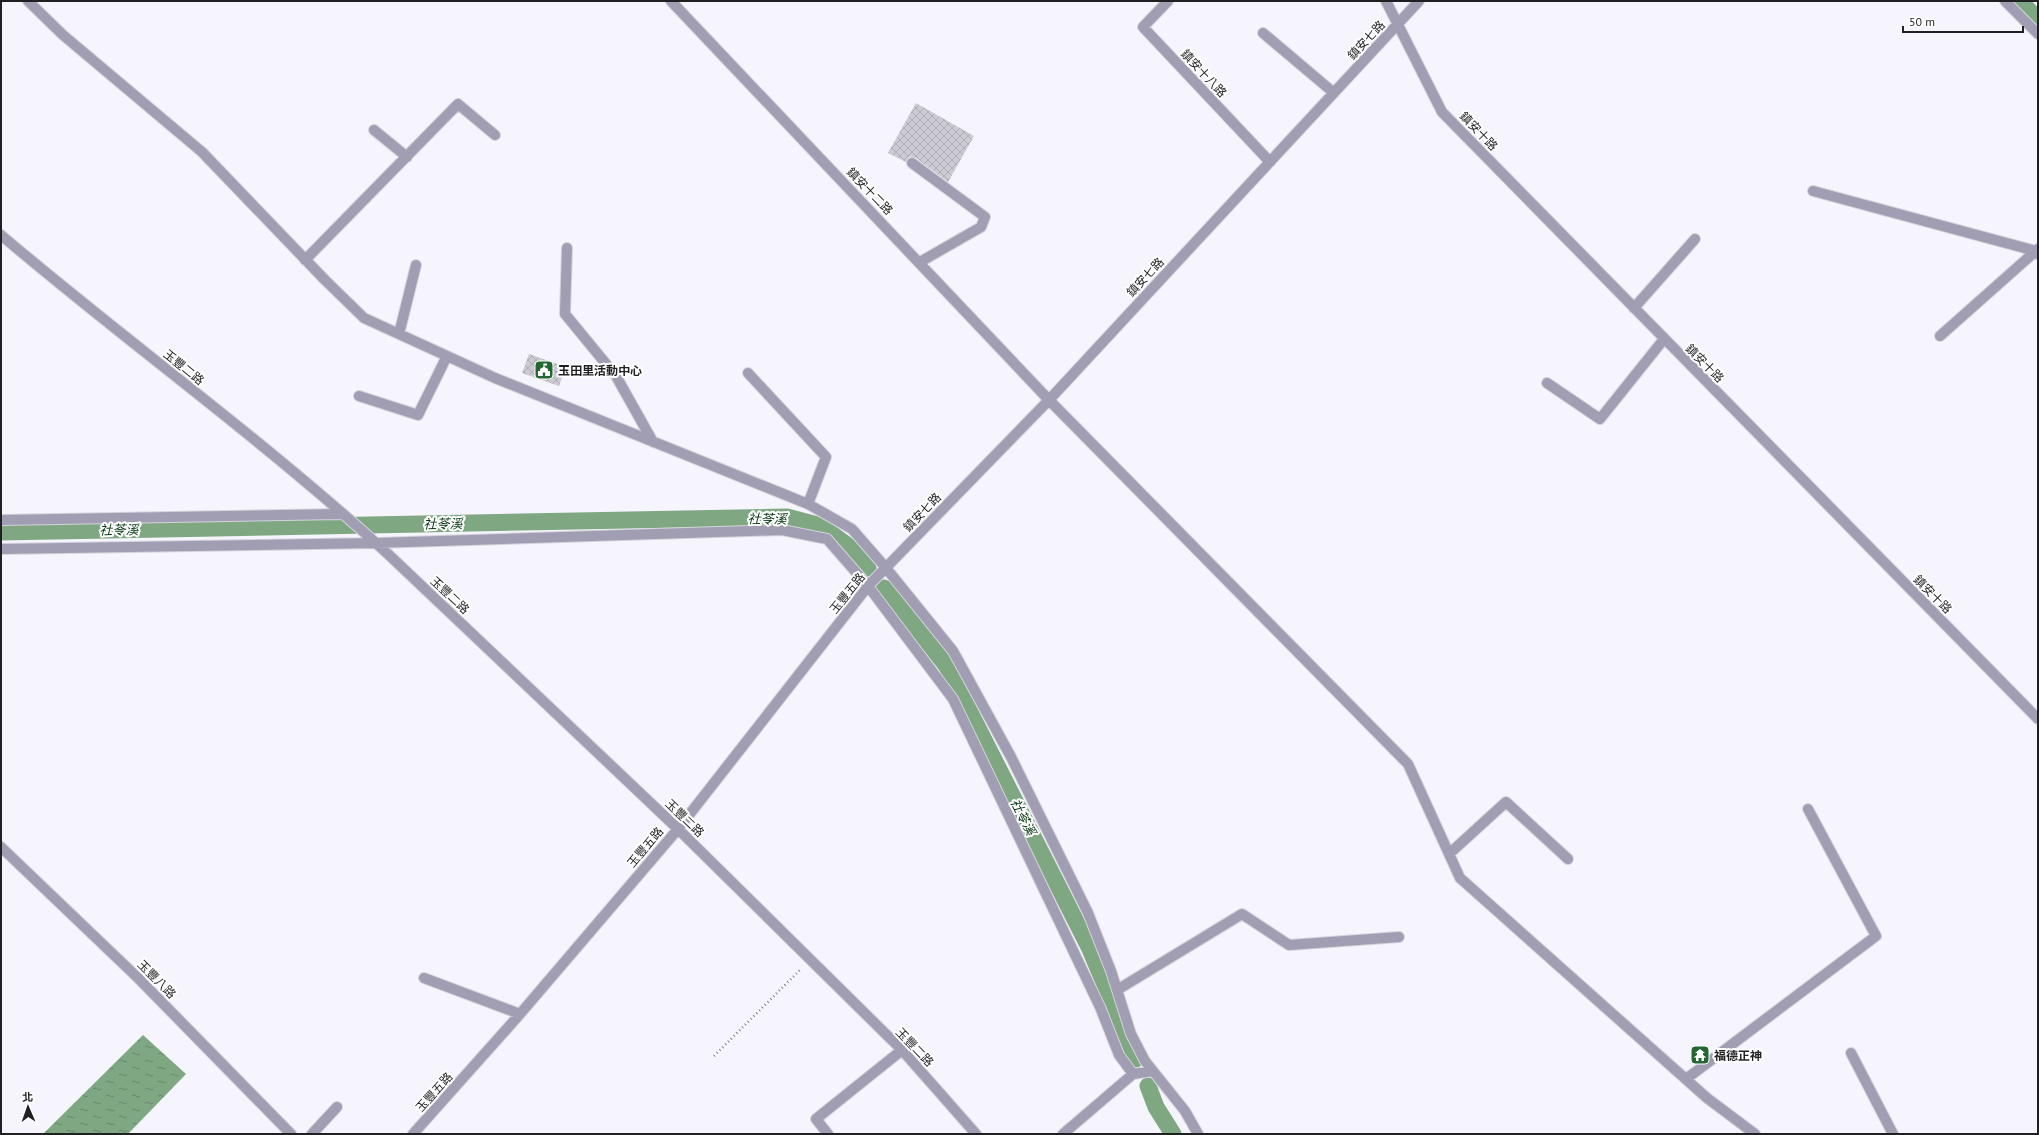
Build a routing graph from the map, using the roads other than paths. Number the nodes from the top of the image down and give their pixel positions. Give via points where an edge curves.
1 (28, 1) edge
2 (671, 1) edge
3 (1168, 1) edge
4 (1386, 1) edge
5 (1419, 1) edge
6 (2005, 1) edge
7 (1398, 24) junction
8 (1263, 33) dead end
9 (2038, 34) edge
10 (1334, 93) junction
11 (374, 130) dead end
12 (495, 135) dead end
13 (407, 157) junction
14 (1270, 162) junction
15 (912, 163) dead end
16 (1813, 191) dead end
17 (1, 235) edge
18 (1695, 239) dead end
19 (567, 248) dead end
20 (2037, 251) edge
21 (306, 260) junction
22 (920, 262) junction
23 (416, 265) dead end
24 (1634, 308) junction
25 (399, 334) junction
26 (1940, 336) dead end
27 (1664, 339) junction
28 (447, 356) junction
29 (748, 373) dead end
30 (1547, 383) dead end
31 (359, 396) dead end
32 (1049, 400) junction
33 (653, 442) junction
34 (808, 504) junction
35 (342, 514) junction
36 (1, 520) edge
37 (376, 543) junction
38 (1, 549) edge
39 (886, 568) junction
40 (868, 586) junction
41 (2038, 720) edge
42 (1808, 808) dead end
43 (678, 829) junction
44 (1, 847) edge
45 (1450, 854) junction
46 (1568, 859) dead end
47 (1399, 936) dead end
48 (424, 978) dead end
49 (1117, 990) junction
50 (520, 1014) junction
51 (902, 1050) junction
52 (1851, 1053) dead end
53 (1153, 1071) junction
54 (1133, 1074) junction
55 (1686, 1079) junction
56 (337, 1107) dead end
57 (291, 1134) edge
58 (312, 1134) edge
59 (413, 1134) edge
60 (828, 1134) edge
61 (976, 1134) edge
62 (1063, 1134) edge
63 (1198, 1134) edge
64 (1755, 1134) edge
65 (1893, 1134) edge

1 - 21 street via 63,35 202,152
2 - 22 street, 鎮安十二路
3 - 14 street, 鎮安十八路 via 1143,27
4 - 7 street, 鎮安十路
5 - 7 street, 鎮安七路
6 - 9 street
7 - 10 street, 鎮安七路
7 - 24 street, 鎮安十路 via 1442,112
8 - 10 street
10 - 14 street, 鎮安七路
11 - 13 street
12 - 13 street via 458,104
13 - 21 street
14 - 32 street, 鎮安七路
15 - 22 street via 985,217 981,227
16 - 20 street
17 - 35 street, 玉豐二路
18 - 24 street
19 - 33 street via 565,314 616,376
20 - 26 street
21 - 25 street via 364,318
22 - 32 street, 鎮安十二路
23 - 25 street
24 - 27 street, 鎮安十路
25 - 28 street
27 - 30 street via 1600,419
27 - 41 street, 鎮安十路
28 - 31 street via 418,415
28 - 33 street
29 - 34 street via 826,457
32 - 39 street, 鎮安七路
32 - 45 street, 鎮安十二路 via 1408,764
33 - 34 street
34 - 39 street via 852,529
35 - 36 street
35 - 37 street, 玉豐二路
37 - 38 street
37 - 40 street via 782,530 827,539
37 - 43 street, 玉豐二路
39 - 40 street, 玉豐五路
39 - 49 street via 953,651 1011,757 1088,913
40 - 43 street, 玉豐五路
40 - 54 street via 954,699 1100,1007 1120,1056
42 - 55 street via 1876,936
43 - 50 street, 玉豐五路
43 - 51 street, 玉豐二路
44 - 57 street, 玉豐八路 via 138,978
45 - 46 street via 1506,802
45 - 55 street, 鎮安十二路 via 1460,878
47 - 49 street via 1289,945 1242,914
48 - 50 street
49 - 53 street via 1131,1034
50 - 59 street, 玉豐五路
51 - 60 street via 816,1119
51 - 61 street, 玉豐二路
52 - 65 street
53 - 54 street
53 - 63 street via 1185,1111
54 - 62 street
55 - 64 street, 鎮安十二路
56 - 58 street

